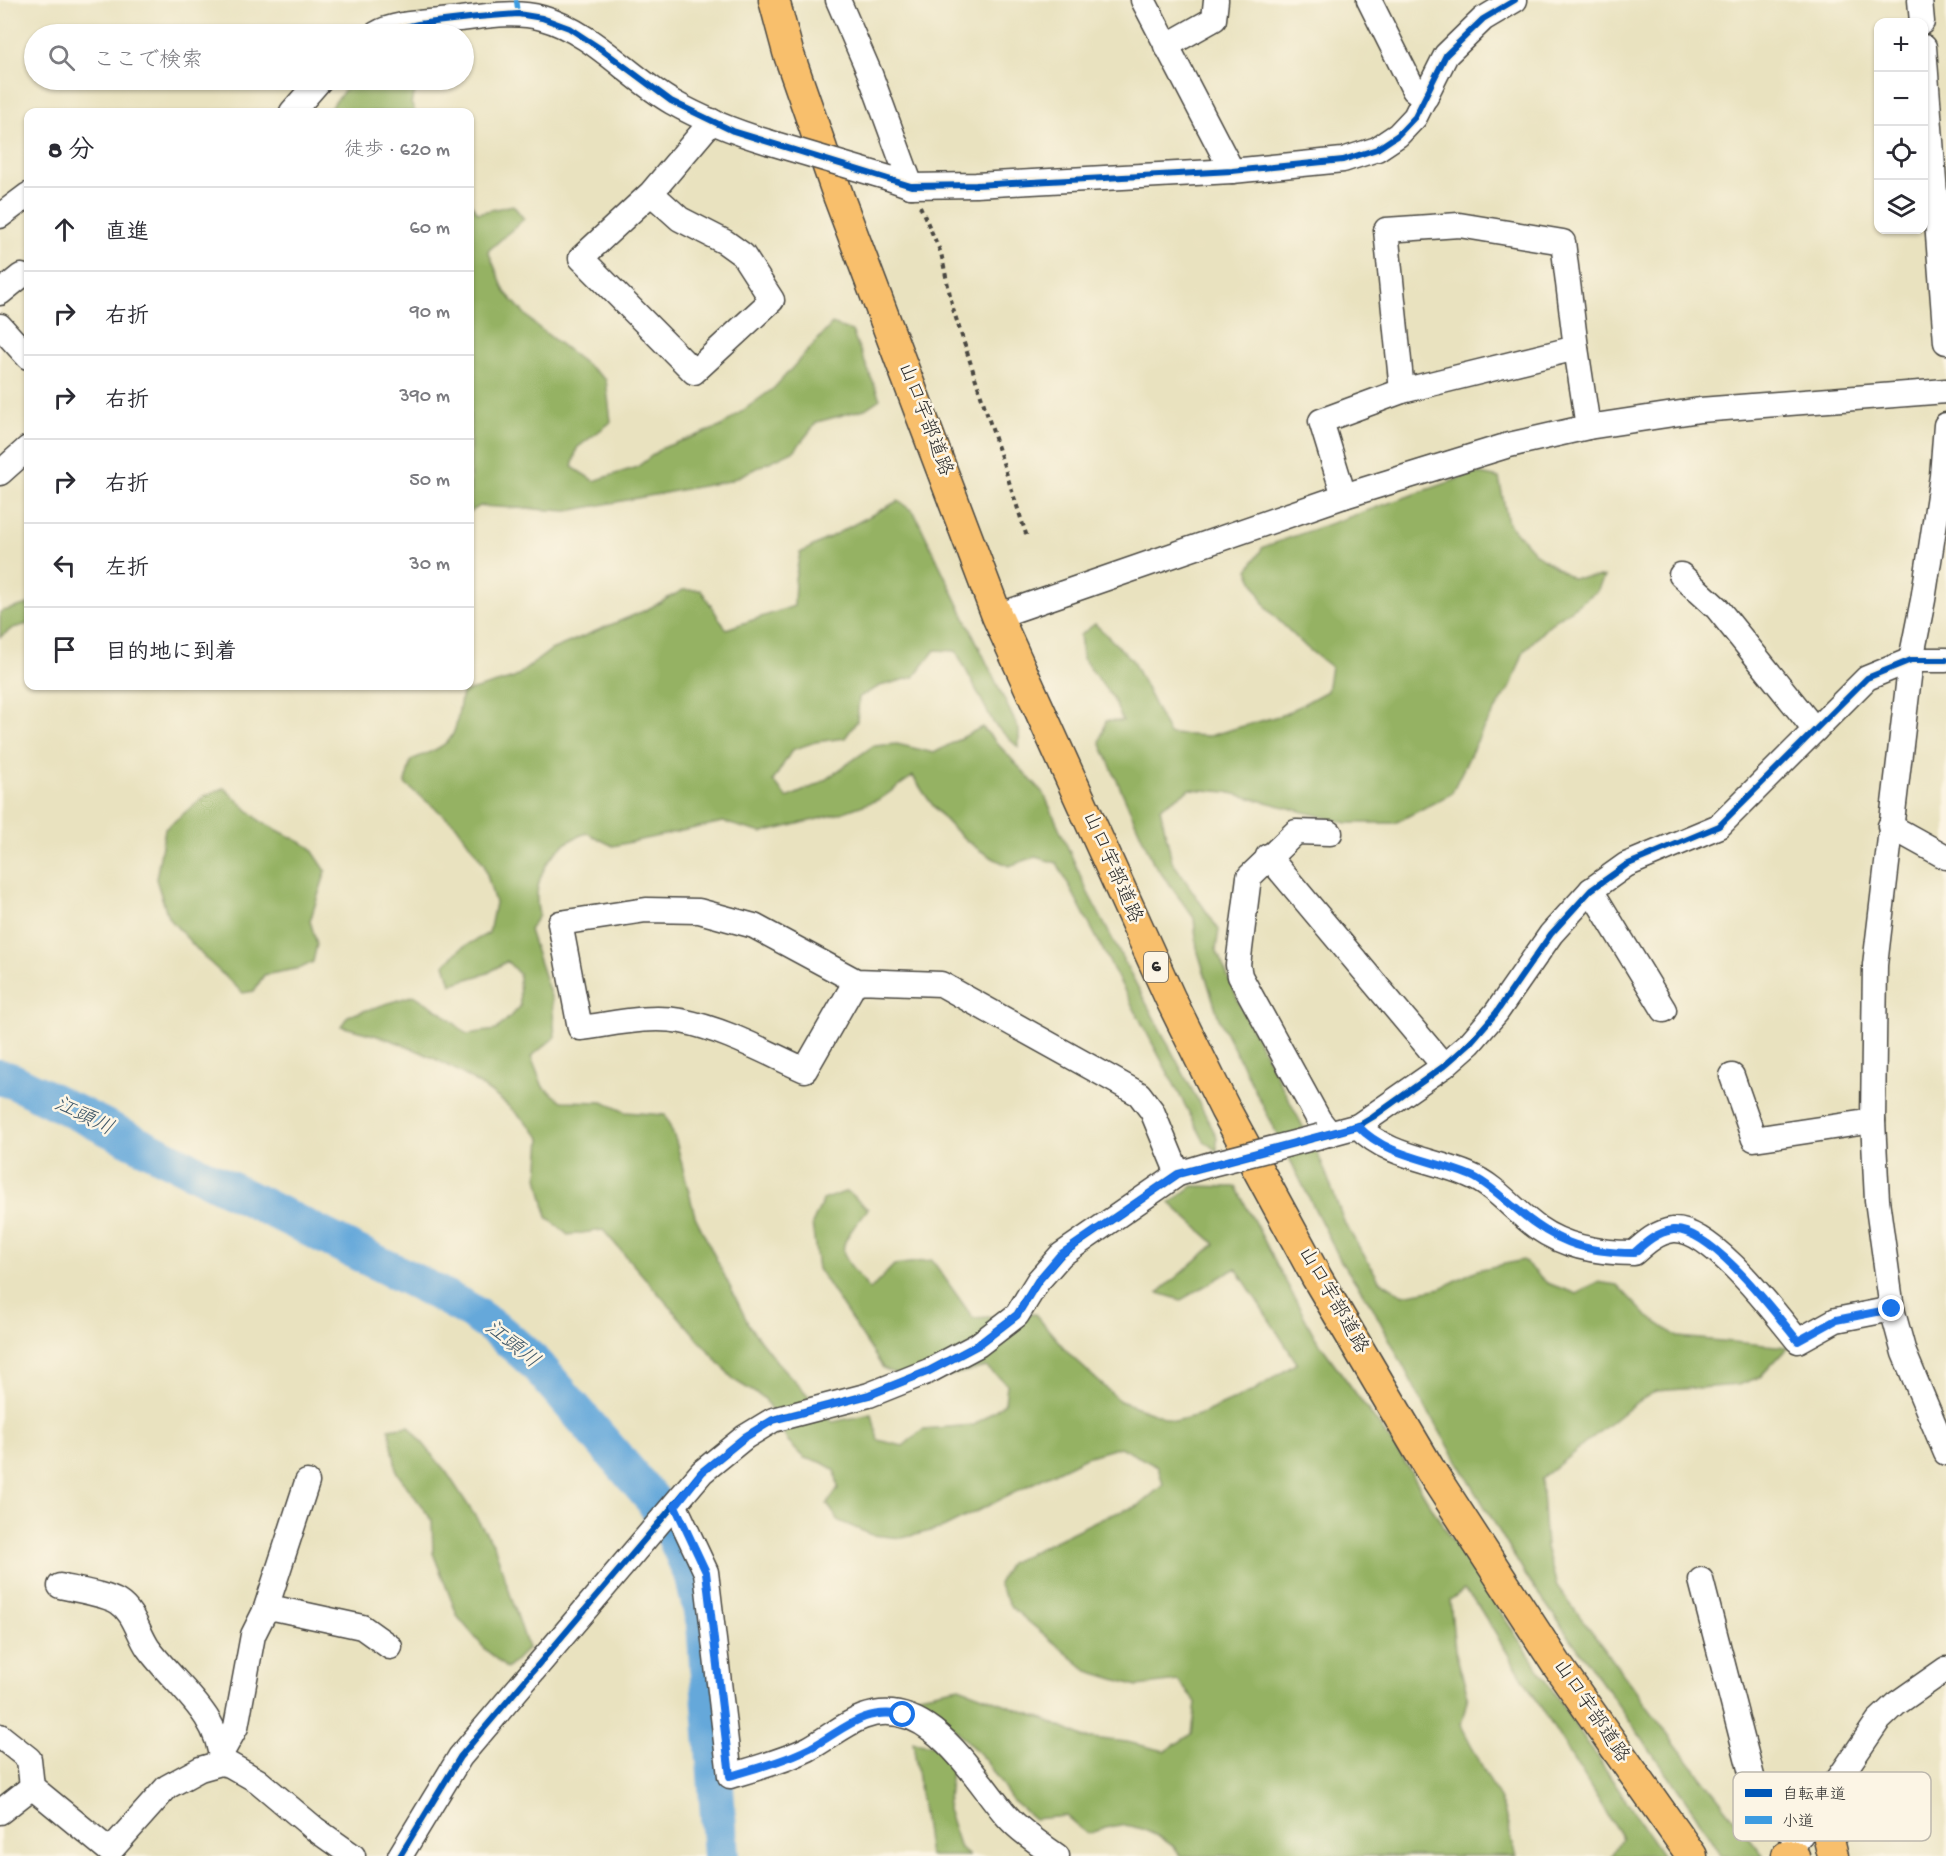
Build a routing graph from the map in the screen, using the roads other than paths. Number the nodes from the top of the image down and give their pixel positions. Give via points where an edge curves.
1 (774, 0) edge
2 (838, 0) edge
3 (1143, 0) edge
4 (1216, 0) edge
5 (1369, 0) edge
6 (1515, 0) edge
7 (1920, 0) edge
8 (1922, 18) edge
9 (418, 24) edge
10 (1166, 46) junction
11 (1925, 72) edge
12 (311, 90) edge
13 (1426, 97) junction
14 (296, 108) edge
15 (712, 121) junction
16 (1232, 171) junction
17 (900, 182) junction
18 (651, 193) junction
19 (24, 198) edge
20 (0, 216) edge
21 (21, 276) dead end
22 (0, 293) edge
23 (0, 326) edge
24 (1946, 342) edge
25 (1576, 348) junction
26 (24, 353) edge
27 (1401, 391) junction
28 (1946, 391) edge
29 (1946, 425) edge
30 (1588, 427) junction
31 (24, 452) edge
32 (0, 473) edge
33 (1344, 496) junction
34 (1681, 575) dead end
35 (998, 616) junction
36 (1911, 660) junction
37 (1946, 660) edge
38 (1815, 730) junction
39 (1890, 826) junction
40 (1330, 833) dead end
41 (1268, 856) junction
42 (1946, 857) edge
43 (1591, 890) junction
44 (856, 981) junction
45 (1664, 1010) dead end
46 (1444, 1066) junction
47 (1732, 1076) dead end
48 (1873, 1121) junction
49 (1358, 1126) junction
50 (1326, 1135) junction
51 (1178, 1174) junction
52 (1892, 1309) junction
53 (1946, 1453) edge
54 (307, 1482) dead end
55 (668, 1515) junction
56 (1701, 1580) dead end
57 (60, 1586) dead end
58 (265, 1611) junction
59 (390, 1647) dead end
60 (1946, 1669) edge
61 (0, 1736) edge
62 (221, 1759) junction
63 (1751, 1772) edge
64 (1843, 1772) edge
65 (32, 1787) junction
66 (0, 1812) edge
67 (1829, 1841) edge
68 (353, 1856) edge
69 (400, 1856) edge
70 (1057, 1856) edge
71 (1692, 1856) edge
72 (1833, 1856) edge

1 - 35 main road, 山口宇部道路 / 6 via 838,198
2 - 17 street via 870,74
3 - 10 street
4 - 10 street via 1214,19
5 - 13 street via 1414,90
6 - 13 street via 1461,38 1446,55
7 - 8 street
9 - 15 street via 518,14 542,18 569,28 670,101
10 - 16 street
11 - 24 street
12 - 14 street
13 - 16 street via 1415,117 1377,149 1326,163
15 - 17 street, bridge via 733,131
15 - 18 street
16 - 17 street via 976,185
18 - 18 street via 680,219 744,255 772,300 694,372 581,258
19 - 20 street
21 - 22 street
23 - 26 street
25 - 27 street
25 - 27 street via 1563,242 1460,225 1386,230
25 - 30 street
27 - 33 street via 1321,421
28 - 30 street via 1700,410
29 - 36 street via 1937,510
30 - 33 street via 1446,463
31 - 32 street
33 - 35 street
34 - 38 street via 1717,608
35 - 71 main road, 山口宇部道路 / 6 via 1170,998 1317,1278 1435,1478 1557,1665
36 - 37 street
36 - 38 street via 1868,678
36 - 39 street
38 - 43 street via 1719,826 1626,865
39 - 42 street
39 - 48 street via 1875,965
40 - 41 street via 1296,832
41 - 46 street
41 - 50 street via 1249,877 1238,965 1246,987
43 - 45 street
43 - 46 street via 1551,934 1496,1013
44 - 44 street via 754,926 699,911 646,910 560,923 580,1028 642,1020 680,1021 733,1037 805,1070
44 - 51 street via 941,984 1139,1094 1152,1111
46 - 49 street
47 - 48 street via 1754,1139
48 - 52 street via 1877,1200
49 - 50 street
49 - 52 street via 1384,1148 1471,1175 1562,1242 1634,1253 1648,1239 1672,1230 1690,1233 1749,1281 1798,1341 1836,1320
50 - 51 street, bridge
51 - 55 street via 1060,1255 1017,1315 978,1345 929,1371 869,1395 773,1420 702,1472
52 - 53 street via 1904,1353
54 - 58 street
55 - 69 street via 460,1757
55 - 70 street via 706,1572 730,1776 809,1748 862,1717 884,1711 903,1715 929,1727 954,1749 1008,1818
56 - 63 street
57 - 62 street via 117,1601 127,1610 147,1646 204,1713 215,1734
58 - 59 street via 274,1608 362,1627
58 - 62 street via 251,1644 236,1726
60 - 64 street via 1878,1721
61 - 65 street via 29,1760
62 - 65 street via 167,1787 110,1851
62 - 68 street via 258,1781 315,1830
65 - 66 street
67 - 72 main road

